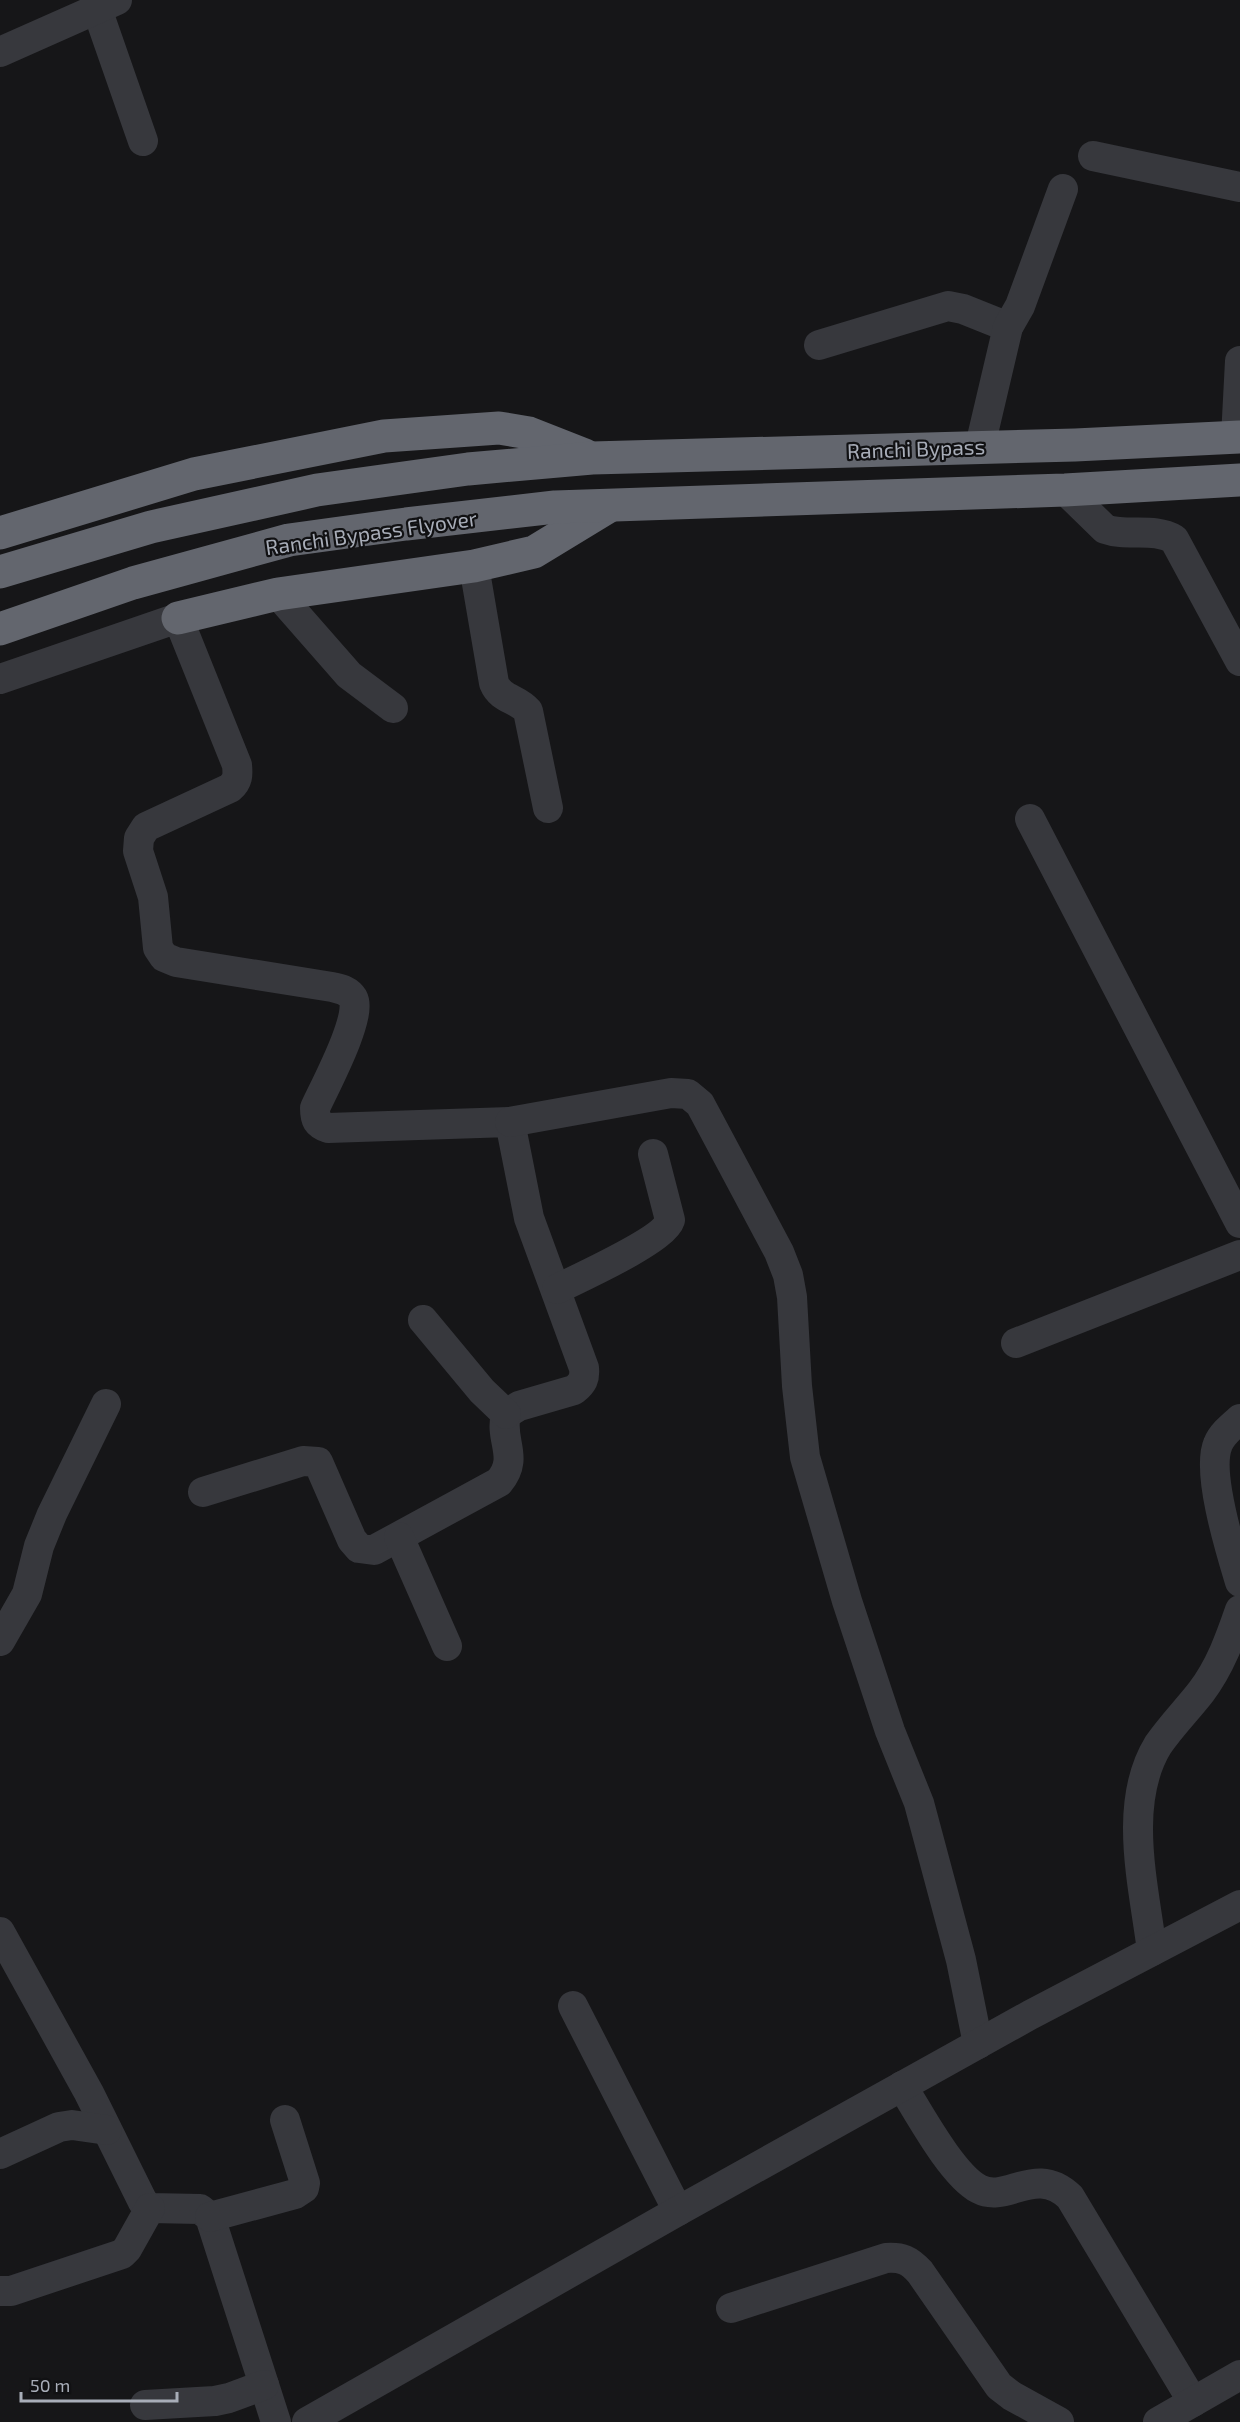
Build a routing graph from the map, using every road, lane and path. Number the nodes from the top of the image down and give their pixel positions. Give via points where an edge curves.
1 (107, 4) edge
2 (0, 52) edge
3 (143, 141) dead end
4 (1093, 156) dead end
5 (1240, 187) edge
6 (1063, 189) dead end
7 (1008, 327) junction
8 (819, 345) dead end
9 (1240, 361) edge
10 (1238, 437) edge
11 (980, 446) junction
12 (592, 458) junction
13 (1240, 480) edge
14 (1065, 490) junction
15 (610, 506) junction
16 (0, 533) edge
17 (474, 566) junction
18 (0, 572) edge
19 (278, 594) junction
20 (178, 618) junction
21 (1230, 626) edge
22 (0, 629) edge
23 (1240, 661) edge
24 (0, 679) edge
25 (393, 708) dead end
26 (548, 808) dead end
27 (1030, 819) dead end
28 (510, 1122) junction
29 (653, 1154) dead end
30 (1240, 1223) edge
31 (1240, 1256) edge
32 (557, 1289) junction
33 (423, 1320) dead end
34 (1016, 1343) dead end
35 (106, 1404) dead end
36 (506, 1414) junction
37 (1240, 1419) edge
38 (203, 1492) dead end
39 (399, 1537) junction
40 (1240, 1582) edge
41 (1240, 1610) edge
42 (0, 1641) edge
43 (447, 1646) dead end
44 (1240, 1905) edge
45 (0, 1932) edge
46 (1152, 1951) junction
47 (573, 2006) dead end
48 (978, 2044) junction
49 (902, 2086) junction
50 (285, 2120) dead end
51 (107, 2130) junction
52 (0, 2154) edge
53 (150, 2208) junction
54 (678, 2211) junction
55 (210, 2217) junction
56 (0, 2290) edge
57 (731, 2308) dead end
58 (1240, 2375) edge
59 (264, 2385) junction
60 (1193, 2402) junction
61 (145, 2405) dead end
62 (276, 2422) edge
63 (307, 2422) edge
64 (1059, 2422) edge
65 (1158, 2422) edge

1 - 2 street
1 - 3 street
4 - 5 street
6 - 7 street via 1020,306
7 - 8 street via 948,306
7 - 11 street
9 - 10 street
10 - 11 highway, Ranchi Bypass
11 - 12 highway, Ranchi Bypass
12 - 16 highway via 529,433 499,428 384,436 194,474
12 - 18 highway via 468,469 317,490 151,527
13 - 14 highway
14 - 15 highway
14 - 21 street via 1105,529 1164,534 1174,539
15 - 17 highway via 534,552
15 - 22 highway, Ranchi Bypass Flyover via 544,508 289,540 133,583
17 - 19 highway
17 - 26 street via 494,683 504,697 528,711
19 - 20 highway
19 - 25 street via 349,675
20 - 24 street
20 - 28 street via 238,775 230,788 146,827 139,838 138,851 153,897 158,948 164,957 176,962 332,987 352,996 356,1006 350,1030 315,1108 319,1125 328,1128
21 - 23 street
27 - 30 street
28 - 32 street via 530,1218
28 - 48 street via 671,1093 688,1094 700,1104 779,1252 792,1297 805,1456 847,1600 918,1803 961,1960
29 - 32 street via 670,1220 668,1226 652,1240
31 - 34 street
32 - 36 street via 585,1376 574,1390 519,1406
33 - 36 street
35 - 42 street via 39,1546 27,1594
36 - 39 street via 506,1473 498,1482
37 - 40 street via 1224,1434 1215,1454 1222,1517
38 - 39 street via 313,1460 323,1468 352,1540 359,1548 374,1550
39 - 43 street
41 - 46 street via 1216,1669 1158,1746 1139,1794 1137,1827
44 - 46 street
45 - 51 street
46 - 48 street
47 - 54 street
48 - 49 street
49 - 54 street
49 - 60 street via 956,2167 980,2190 1050,2184 1070,2197
50 - 55 street via 304,2188 295,2194
51 - 52 street via 59,2127
51 - 53 street via 143,2202
53 - 55 street via 193,2207
53 - 56 street via 127,2249 113,2259 11,2291
54 - 63 street
55 - 59 street
57 - 64 street via 899,2257 910,2261 920,2272 999,2386
58 - 60 street
59 - 61 street via 215,2401
59 - 62 street
60 - 65 street

